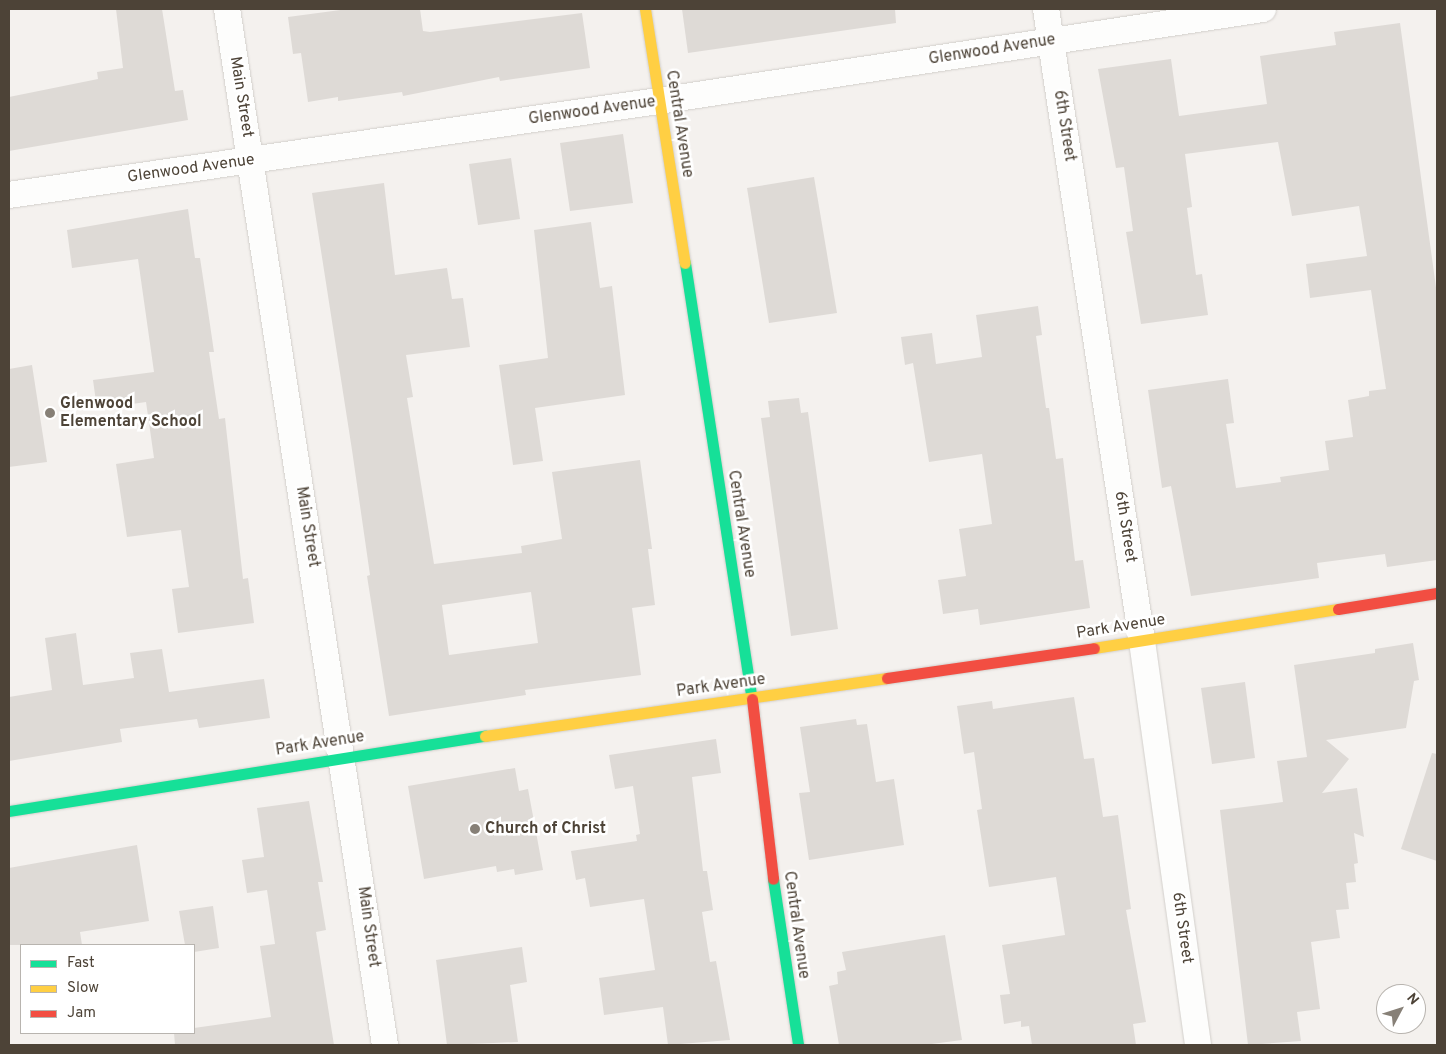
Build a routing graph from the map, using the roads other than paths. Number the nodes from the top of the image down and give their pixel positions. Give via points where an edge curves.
1 (227, 9) edge
2 (645, 9) edge
3 (1046, 9) edge
4 (1263, 9) edge
5 (1051, 40) junction
6 (658, 101) junction
7 (250, 161) junction
8 (9, 195) edge
9 (1437, 593) edge
10 (1142, 641) junction
11 (752, 698) junction
12 (343, 757) junction
13 (9, 811) edge
14 (385, 1045) edge
15 (798, 1045) edge
16 (1198, 1045) edge

1 - 7 street, Main Street
2 - 6 street, Central Avenue
3 - 5 street, 6th Street
4 - 5 street, Glenwood Avenue
5 - 6 street, Glenwood Avenue
5 - 10 street, 6th Street
6 - 7 street, Glenwood Avenue
6 - 11 street, Central Avenue
7 - 8 street, Glenwood Avenue
7 - 12 street, Main Street
9 - 10 street, Park Avenue
10 - 11 street, Park Avenue
10 - 16 street, 6th Street
11 - 12 street, Park Avenue
11 - 15 street, Central Avenue via 776,909
12 - 13 street, Park Avenue
12 - 14 street, Main Street

